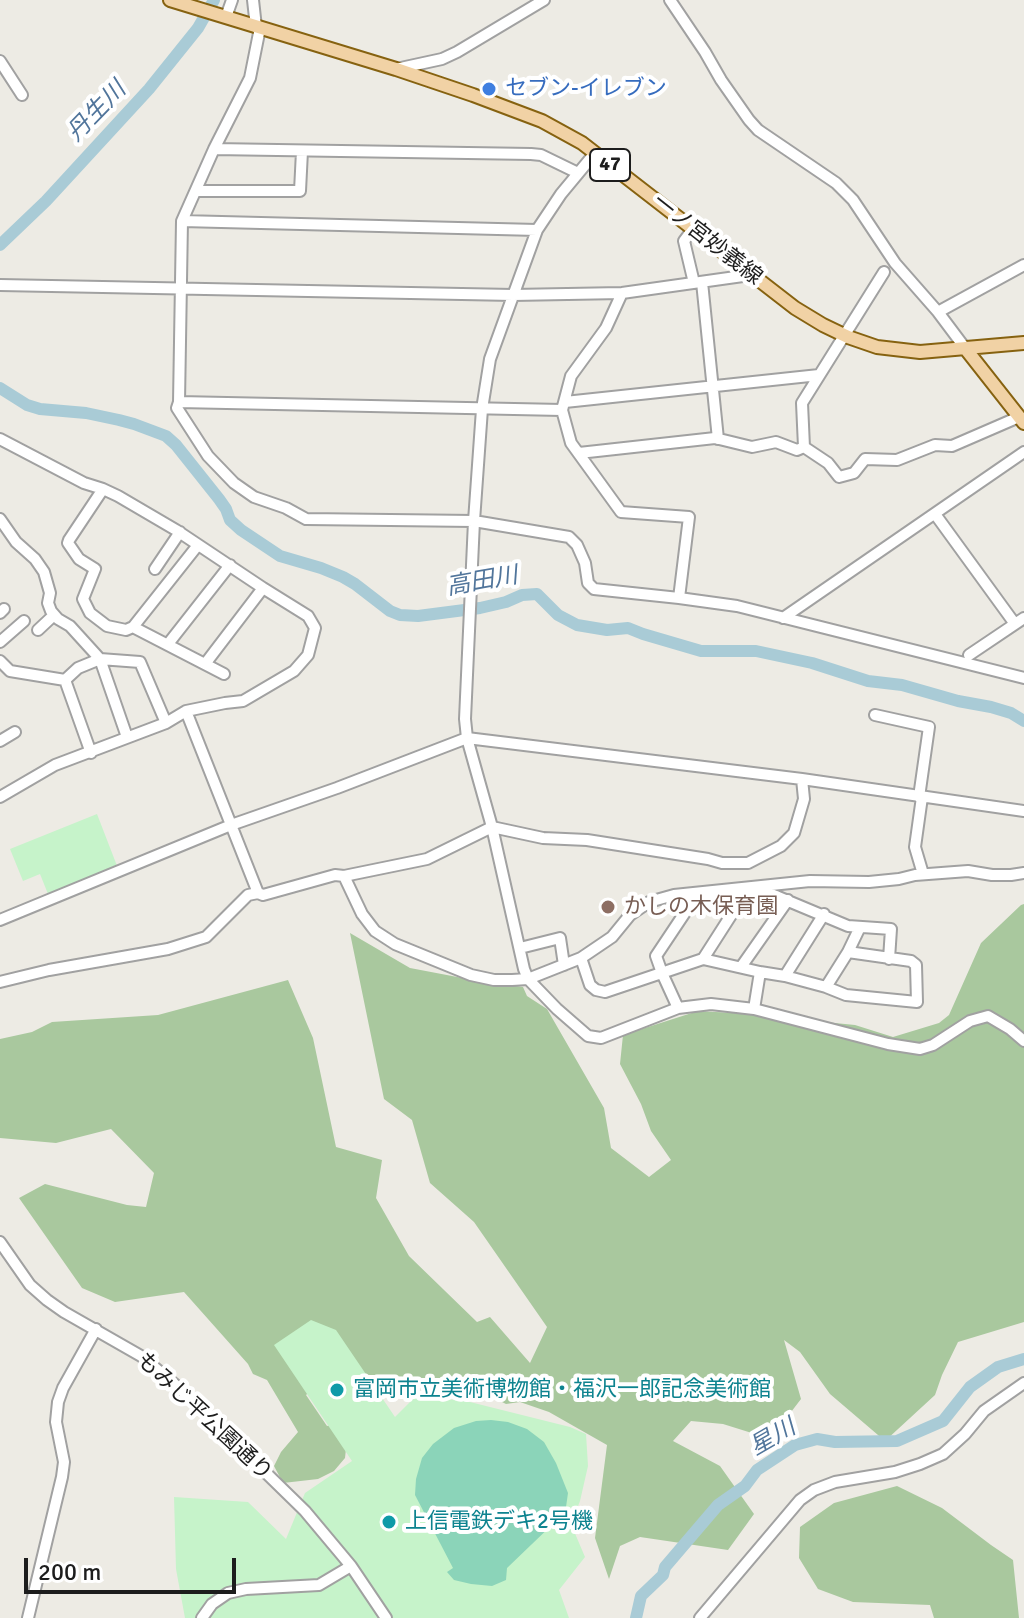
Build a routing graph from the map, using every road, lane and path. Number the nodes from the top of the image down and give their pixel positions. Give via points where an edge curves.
1 (170, 0) edge
2 (232, 0) edge
3 (253, 0) edge
4 (544, 0) edge
5 (670, 0) edge
6 (223, 16) junction
7 (258, 28) junction
8 (0, 61) edge
9 (396, 69) junction
10 (22, 95) dead end
11 (214, 149) junction
12 (302, 151) junction
13 (595, 153) junction
14 (578, 173) junction
15 (196, 191) junction
16 (182, 221) junction
17 (693, 229) junction
18 (537, 230) junction
19 (1024, 265) edge
20 (884, 272) dead end
21 (750, 275) junction
22 (698, 283) junction
23 (0, 285) edge
24 (181, 288) junction
25 (622, 293) junction
26 (513, 295) junction
27 (938, 312) junction
28 (843, 335) junction
29 (1024, 343) edge
30 (965, 348) junction
31 (819, 375) junction
32 (712, 386) junction
33 (179, 402) junction
34 (564, 406) junction
35 (482, 409) junction
36 (1023, 421) edge
37 (0, 439) edge
38 (718, 439) junction
39 (804, 447) junction
40 (1024, 452) edge
41 (579, 453) junction
42 (103, 489) junction
43 (935, 514) junction
44 (0, 519) edge
45 (474, 521) junction
46 (180, 532) junction
47 (198, 545) junction
48 (230, 565) junction
49 (155, 569) dead end
50 (263, 588) junction
51 (679, 598) junction
52 (54, 615) junction
53 (783, 618) junction
54 (24, 621) dead end
55 (1020, 621) edge
56 (133, 627) junction
57 (38, 630) dead end
58 (0, 642) edge
59 (168, 644) junction
60 (969, 655) dead end
61 (100, 659) junction
62 (205, 664) junction
63 (2, 666) edge
64 (224, 674) dead end
65 (1024, 678) edge
66 (65, 680) junction
67 (186, 711) junction
68 (875, 715) dead end
69 (166, 723) junction
70 (15, 732) dead end
71 (127, 737) junction
72 (467, 738) junction
73 (0, 741) edge
74 (91, 753) junction
75 (802, 779) junction
76 (0, 797) edge
77 (921, 797) junction
78 (1024, 811) edge
79 (231, 825) junction
80 (492, 827) junction
81 (1024, 873) edge
82 (923, 874) junction
83 (344, 876) junction
84 (258, 893) junction
85 (744, 895) junction
86 (788, 900) junction
87 (824, 914) junction
88 (0, 920) edge
89 (860, 927) junction
90 (520, 948) junction
91 (848, 952) junction
92 (581, 958) junction
93 (703, 959) junction
94 (889, 959) junction
95 (564, 965) junction
96 (741, 967) junction
97 (760, 972) junction
98 (662, 973) junction
99 (785, 976) junction
100 (528, 979) junction
101 (0, 982) edge
102 (826, 987) junction
103 (678, 1008) junction
104 (754, 1009) junction
105 (1024, 1041) edge
106 (0, 1242) edge
107 (96, 1329) junction
108 (1024, 1383) edge
109 (351, 1566) junction
110 (28, 1618) edge
111 (202, 1618) edge
112 (386, 1618) edge
113 (700, 1618) edge

1 - 6 main road, 47
2 - 6 street
3 - 7 street
4 - 9 street via 442,59
5 - 27 street via 758,130 836,183
6 - 7 main road, 一ノ宮妙義線 / 47
7 - 9 main road, 一ノ宮妙義線 / 47
7 - 11 street via 250,78
8 - 10 street
9 - 13 main road, 一ノ宮妙義線 / 47 via 527,114
11 - 12 street
11 - 15 street
12 - 14 street via 531,154
12 - 15 street via 300,191
13 - 14 street
13 - 17 main road, 一ノ宮妙義線 / 47
14 - 18 street
15 - 16 street
16 - 18 street
16 - 24 street
17 - 21 main road, 一ノ宮妙義線 / 47
17 - 22 street via 684,241
18 - 26 street
19 - 27 street
20 - 28 street
21 - 22 street
21 - 28 main road, 一ノ宮妙義線 / 47
22 - 25 street
22 - 32 street
23 - 24 street
24 - 26 street
24 - 33 street
25 - 26 street
25 - 34 street via 606,328 571,376
26 - 35 street via 490,359
27 - 30 street
28 - 30 main road, 一ノ宮妙義線 / 47 via 904,351
28 - 31 street
29 - 30 main road, 一ノ宮妙義線 / 47
30 - 36 main road
31 - 32 street
31 - 39 street via 802,403
32 - 34 street
32 - 38 street
33 - 35 street
33 - 45 street via 181,417 234,483 306,519
34 - 35 street
34 - 41 street via 571,443
35 - 45 street
36 - 39 street via 897,460 865,459 854,473 839,477
37 - 42 street
38 - 39 street via 752,447 776,442 797,450
38 - 41 street
40 - 43 street
41 - 51 street via 621,512 689,517
42 - 46 street
42 - 56 street via 68,543 95,569 83,599 90,613 107,626
43 - 53 street
43 - 55 street
44 - 52 street via 44,572
45 - 51 street via 569,537 594,589
45 - 72 street
46 - 47 street
46 - 49 street
47 - 48 street
47 - 56 street
48 - 50 street
48 - 59 street
50 - 62 street
50 - 67 street via 308,616 315,628 308,655 294,671 243,701
51 - 53 street
52 - 57 street
52 - 61 street
53 - 65 street
54 - 58 street
55 - 60 street
56 - 59 street
59 - 62 street
61 - 66 street
61 - 69 street via 140,662
61 - 71 street
62 - 64 street
63 - 66 street
66 - 74 street
67 - 69 street
67 - 79 street
68 - 77 street via 929,727
69 - 71 street
70 - 73 street
71 - 74 street
72 - 75 street
72 - 79 street
72 - 80 street
74 - 76 street via 55,765
75 - 77 street
75 - 80 street via 804,799 794,833 748,863
77 - 78 street
77 - 82 street via 915,847
79 - 84 street
79 - 88 street
80 - 83 street via 427,859
80 - 90 street
81 - 82 street
82 - 92 street via 674,895 649,902
83 - 84 street
83 - 100 street via 362,914 395,944 471,975
84 - 101 street via 248,895 206,937
85 - 86 street via 769,893
85 - 93 street
85 - 98 street via 692,902 656,956
86 - 87 street
86 - 96 street
87 - 89 street
87 - 99 street
89 - 91 street
89 - 94 street via 891,929
90 - 95 street via 560,938
90 - 100 street
91 - 94 street
91 - 102 street
92 - 95 street
92 - 98 street via 590,985 605,992
93 - 96 street
93 - 98 street
94 - 102 street via 916,965 917,1002 846,995
95 - 100 street
96 - 97 street
97 - 99 street
97 - 104 street
98 - 103 street
99 - 102 street
100 - 103 street via 588,1036 601,1038
103 - 104 street via 711,1004
104 - 105 street via 920,1049 988,1016
106 - 107 street, もみじ平公園通り via 30,1285
107 - 109 street, もみじ平公園通り via 160,1370 305,1511
107 - 110 street via 58,1402 62,1477
108 - 113 street via 984,1411 943,1454 895,1472 835,1482 800,1500
109 - 111 street via 319,1585 228,1593
109 - 112 street, もみじ平公園通り

